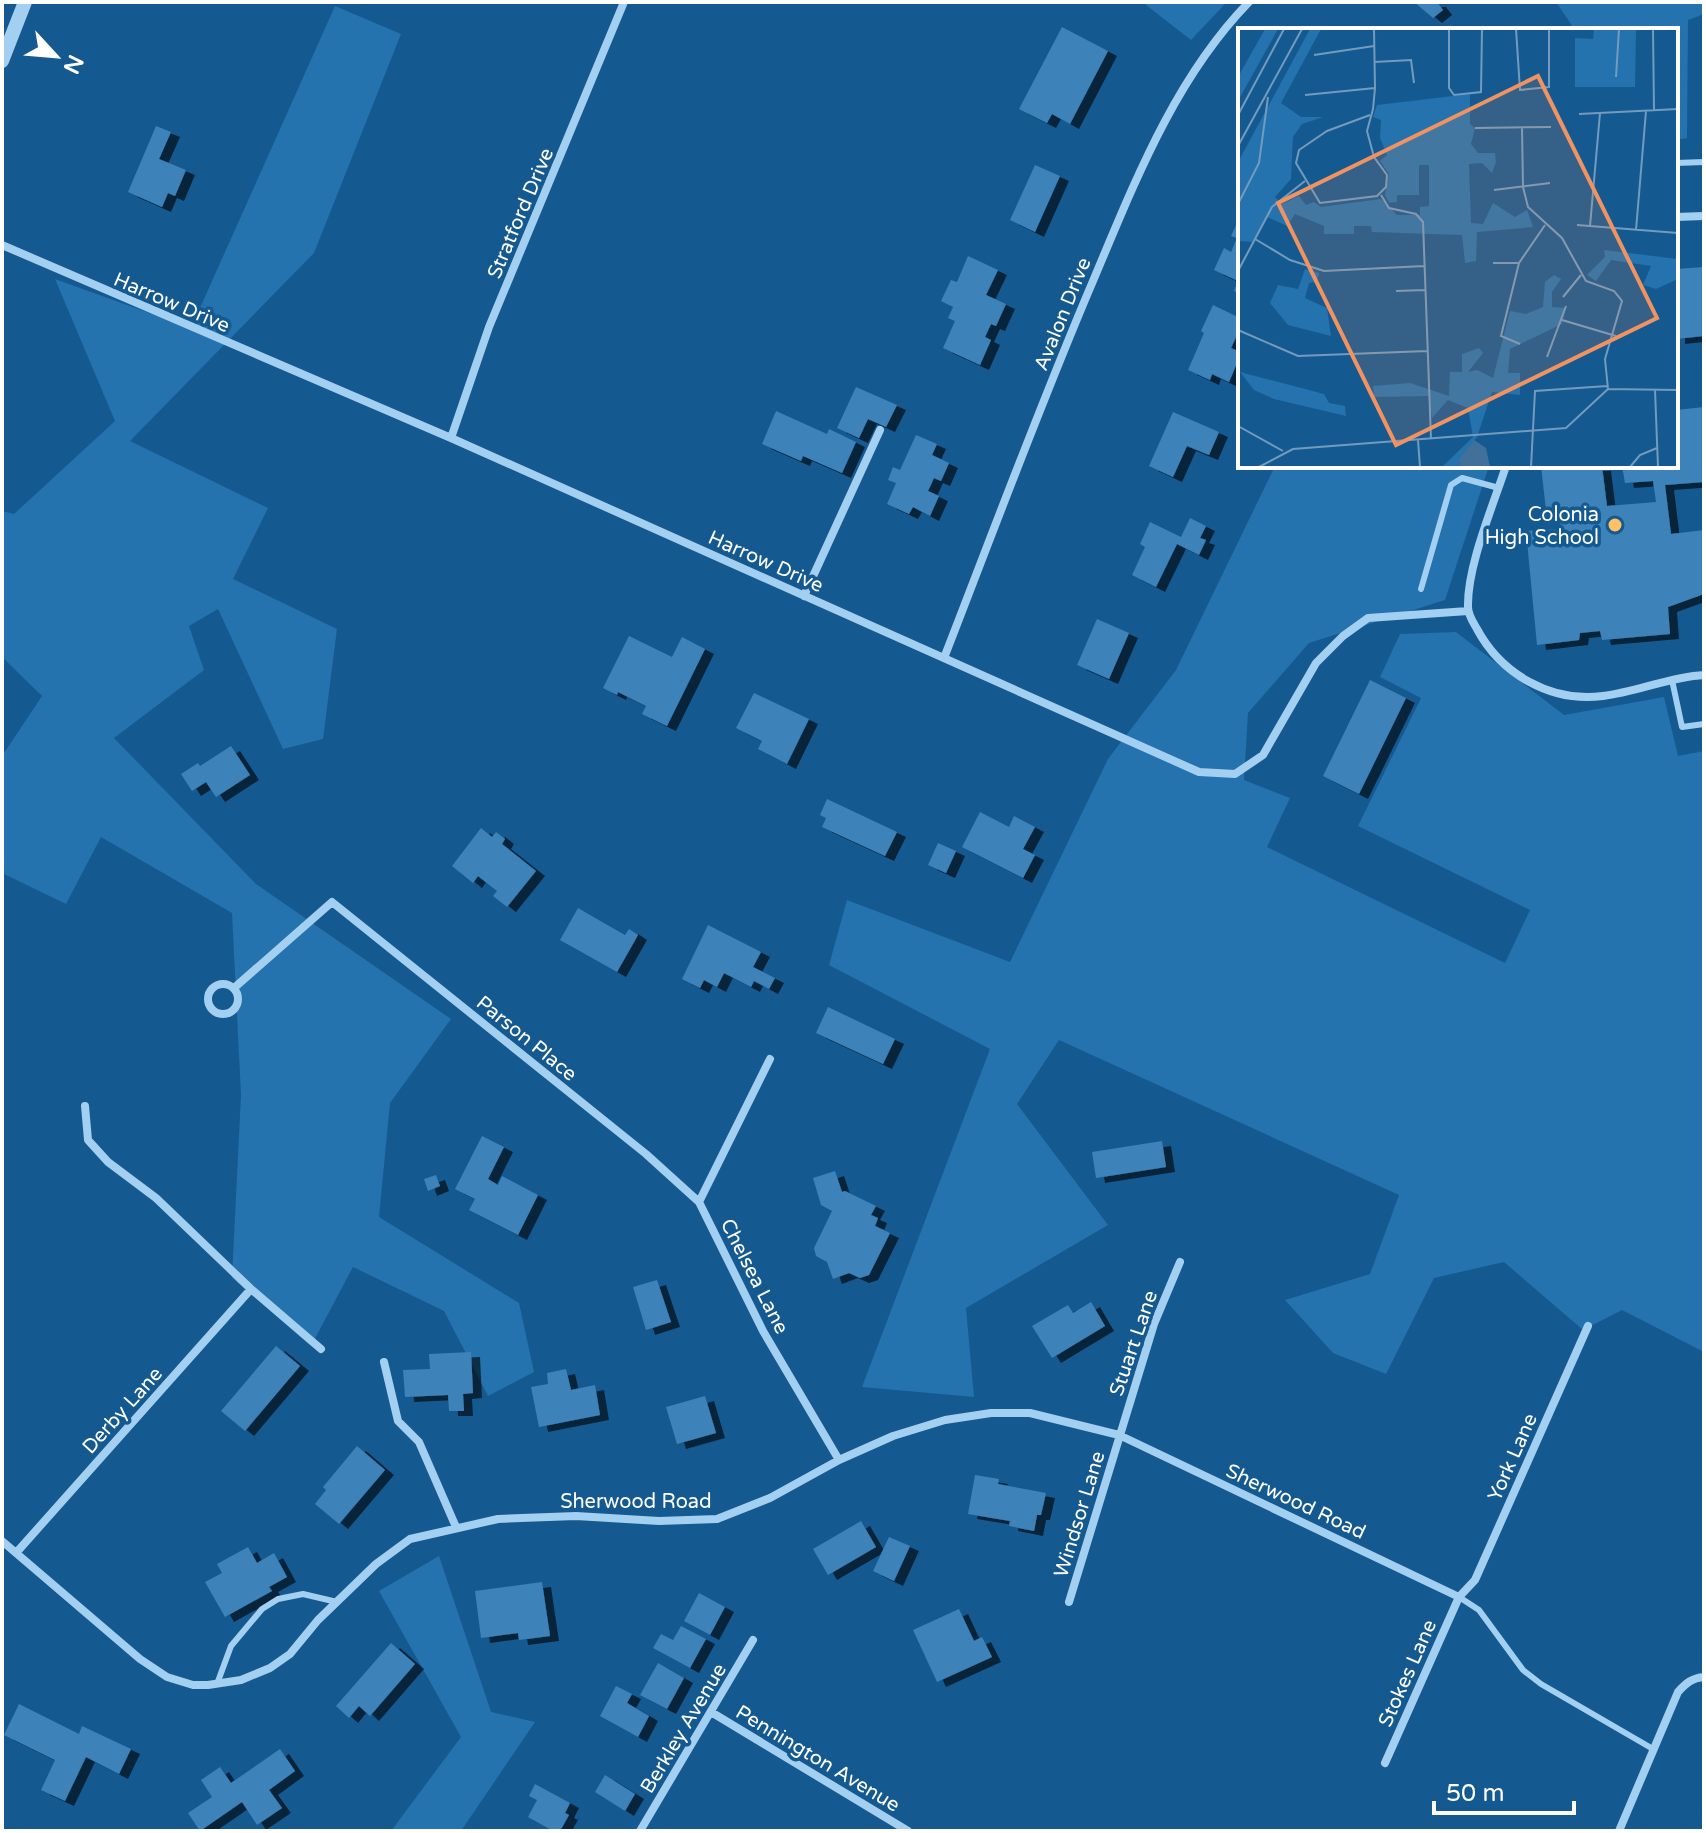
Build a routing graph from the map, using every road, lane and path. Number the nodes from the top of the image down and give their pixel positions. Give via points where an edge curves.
1 (25, 2) edge
2 (624, 2) edge
3 (1249, 2) edge
4 (2, 61) edge
5 (1704, 162) edge
6 (1678, 163) edge
7 (1704, 216) edge
8 (1678, 217) edge
9 (2, 245) edge
10 (880, 430) dead end
11 (451, 438) junction
12 (1505, 468) edge
13 (1499, 488) junction
14 (1421, 589) dead end
15 (804, 596) junction
16 (1468, 611) junction
17 (944, 658) junction
18 (1704, 675) edge
19 (1672, 680) junction
20 (1704, 724) edge
21 (234, 988) dead end
22 (770, 1059) dead end
23 (85, 1106) dead end
24 (699, 1202) junction
25 (1180, 1262) dead end
26 (251, 1289) junction
27 (1588, 1326) dead end
28 (321, 1349) dead end
29 (384, 1362) dead end
30 (1119, 1435) junction
31 (839, 1460) junction
32 (456, 1527) junction
33 (2, 1541) edge
34 (16, 1553) junction
35 (1459, 1597) junction
36 (337, 1602) junction
37 (1069, 1602) dead end
38 (753, 1640) dead end
39 (1704, 1677) edge
40 (217, 1684) junction
41 (711, 1712) junction
42 (1653, 1749) junction
43 (1385, 1763) dead end
44 (640, 1831) edge
45 (908, 1831) edge
46 (1619, 1831) edge

1 - 4 street
2 - 11 street, Stratford Drive via 489,327
3 - 17 street, Avalon Drive via 1194,71 1150,151 1071,332
5 - 6 lane
7 - 8 street
9 - 11 street, Harrow Drive
10 - 15 street
11 - 15 street, Harrow Drive
12 - 13 street
13 - 14 lane via 1462,478 1451,485
13 - 16 street via 1469,582
15 - 17 street, Harrow Drive
16 - 17 street, Harrow Drive via 1368,618 1316,663 1263,755 1235,774 1199,772
16 - 19 street via 1496,658 1528,683 1565,696 1602,697
18 - 19 street
19 - 20 lane via 1682,727
21 - 24 street, Parson Place via 332,902
22 - 24 street, Chelsea Lane
23 - 26 street via 88,1140
24 - 31 street, Chelsea Lane via 763,1331
25 - 30 street, Stuart Lane
26 - 28 street
26 - 34 street, Derby Lane
27 - 35 street, York Lane via 1475,1580
29 - 32 street via 398,1421 419,1442
30 - 31 street, Sherwood Road via 1030,1413 991,1413 893,1436
30 - 35 street, Sherwood Road
30 - 37 street, Windsor Lane
31 - 32 street, Sherwood Road via 770,1498 717,1519 545,1517
32 - 36 street, Sherwood Road via 410,1539
33 - 34 street, Sherwood Road
34 - 40 street, Sherwood Road via 167,1677 193,1685
35 - 42 lane via 1479,1610 1523,1670
35 - 43 street, Stokes Lane
36 - 40 street, Sherwood Road via 290,1654 270,1668
36 - 40 lane via 303,1594 262,1609 231,1646
38 - 41 street, Berkley Avenue
39 - 42 street via 1678,1692
41 - 44 street, Berkley Avenue
41 - 45 street, Pennington Avenue
42 - 46 street

